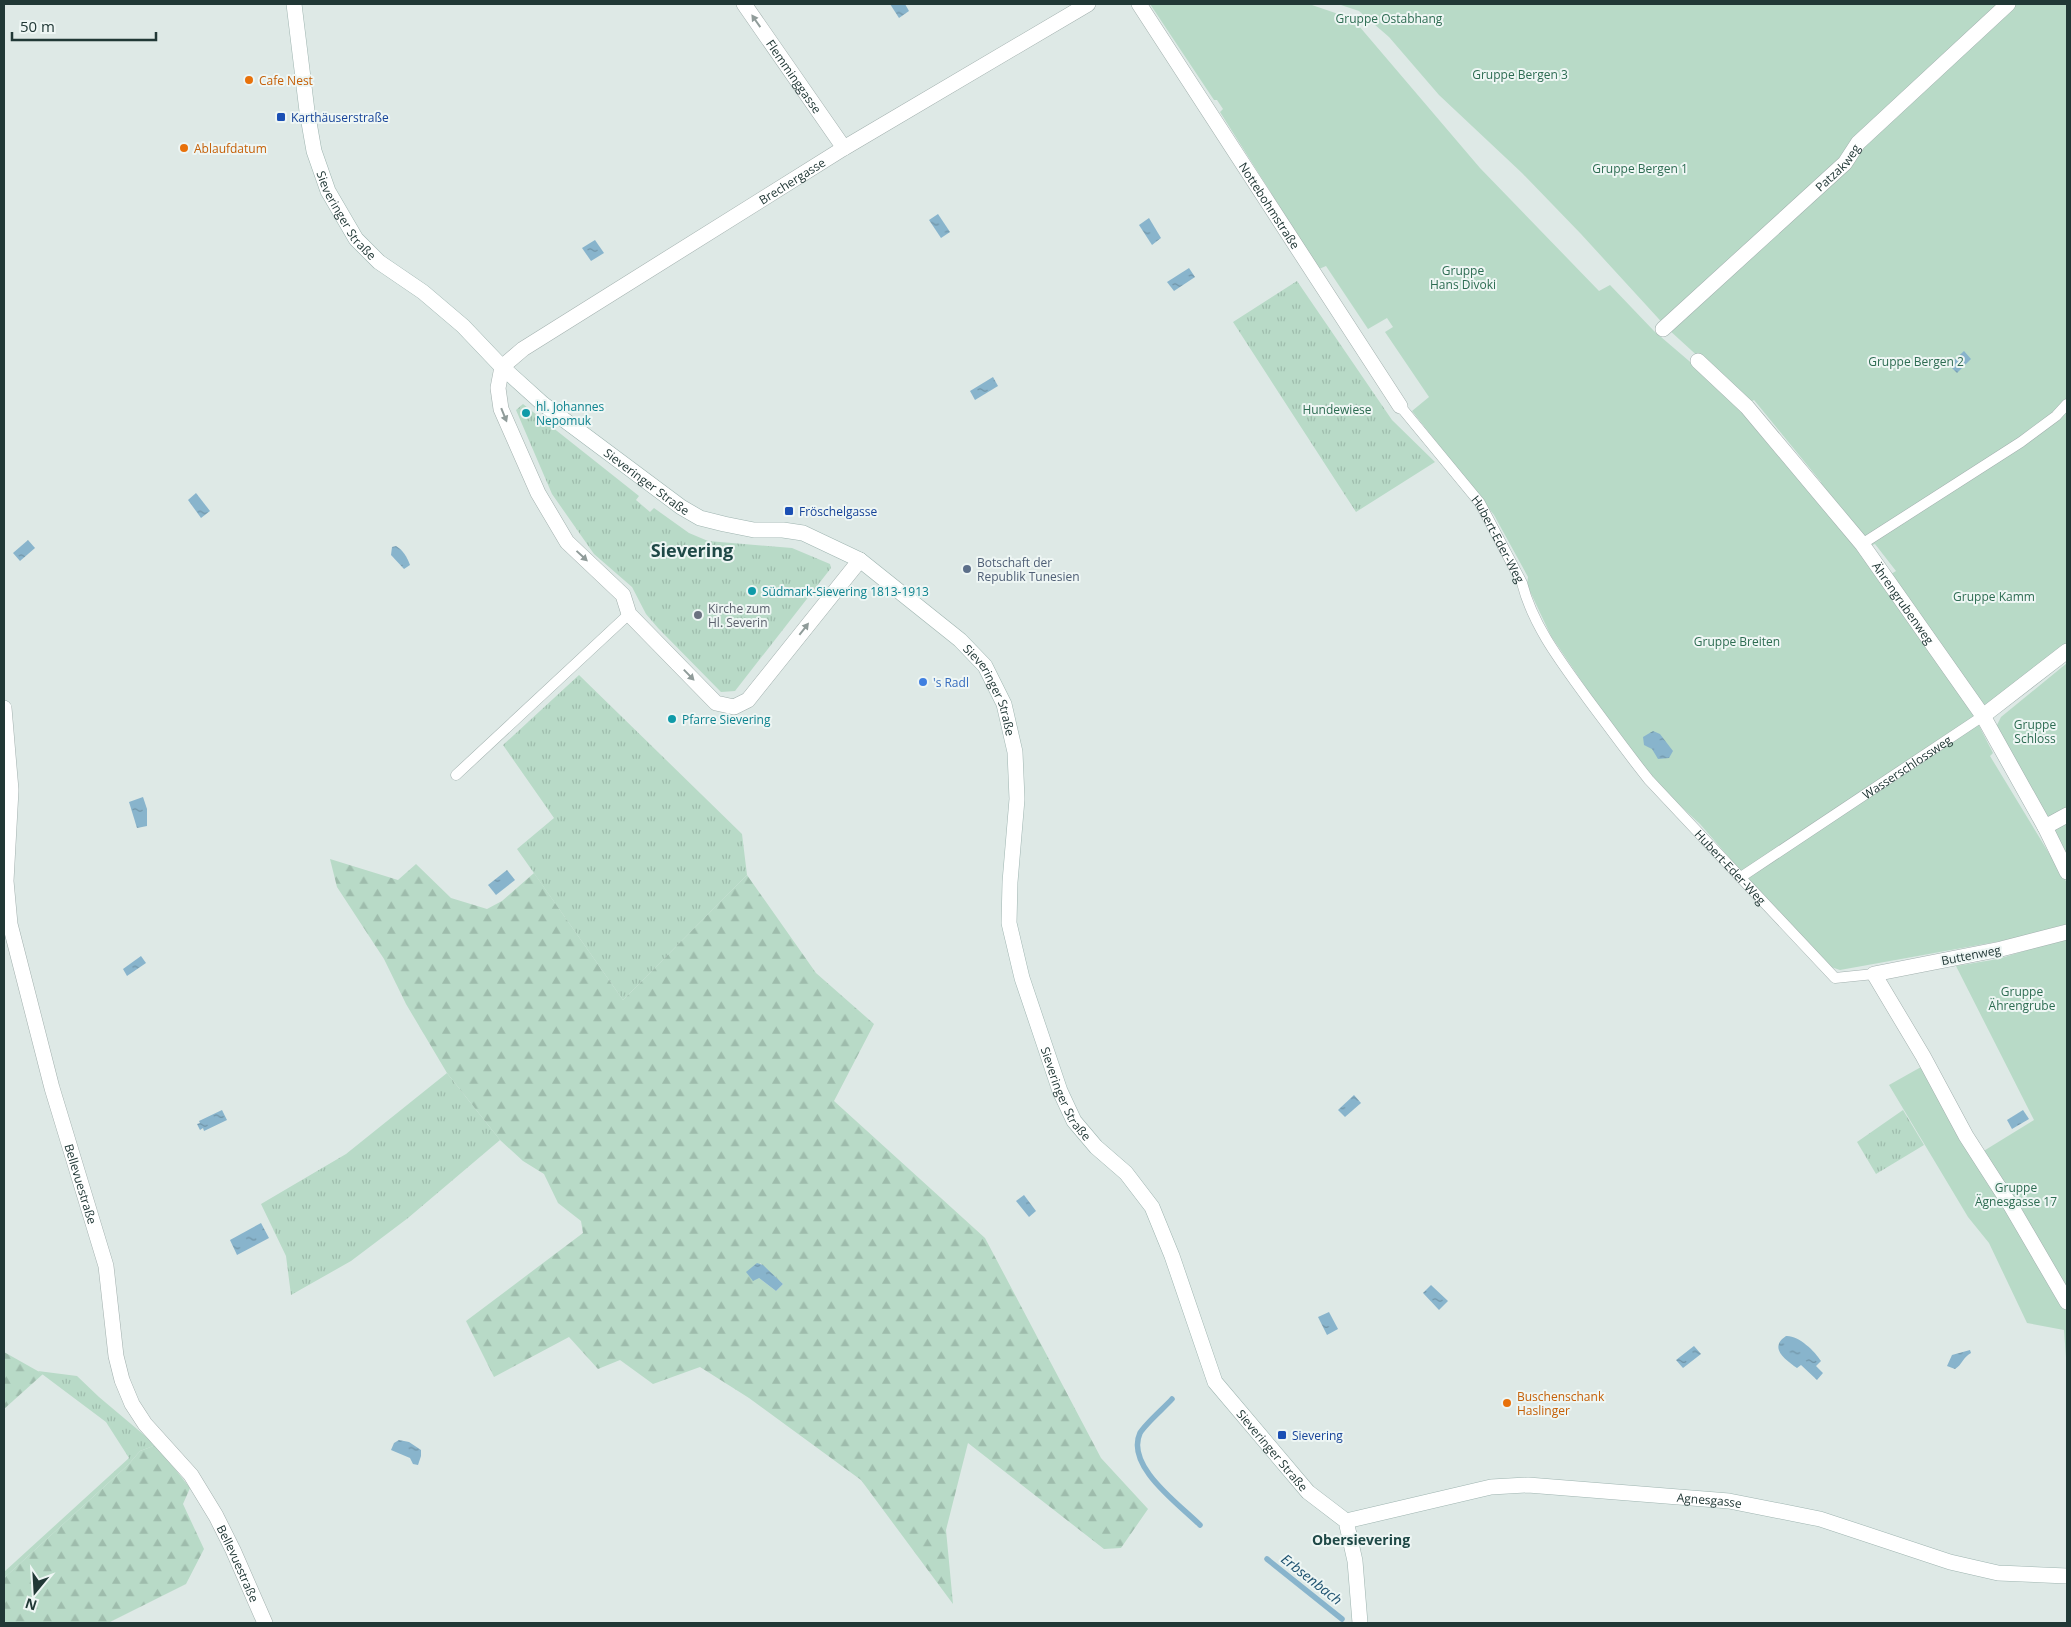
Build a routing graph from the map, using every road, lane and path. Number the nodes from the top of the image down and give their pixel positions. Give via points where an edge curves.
1 (294, 4) edge
2 (744, 4) edge
3 (1088, 4) edge
4 (1140, 4) edge
5 (2008, 4) edge
6 (844, 148) junction
7 (1662, 328) dead end
8 (1698, 361) dead end
9 (502, 367) junction
10 (2067, 404) edge
11 (1400, 406) joint
12 (1862, 544) junction
13 (860, 560) junction
14 (629, 614) junction
15 (2067, 652) edge
16 (4, 708) edge
17 (1983, 716) junction
18 (456, 775) dead end
19 (2067, 815) edge
20 (2045, 827) junction
21 (2067, 872) edge
22 (1741, 877) junction
23 (2067, 932) edge
24 (1874, 974) junction
25 (2067, 1302) edge
26 (1346, 1521) junction
27 (2067, 1576) edge
28 (265, 1623) edge
29 (1360, 1623) edge

1 - 9 street, Sieveringer Straße via 306,111 314,151 328,191 343,218 356,239 379,262 457,320
6 -> 2 street, Flemminggasse
3 - 6 street, Brechergasse
4 - 11 street, Nottebohmstraße
5 - 7 street, Patzakweg via 1858,143 1845,162
6 - 9 street, Brechergasse via 523,349
8 - 12 street, Ährengrubenweg via 1747,407
9 - 13 street, Sieveringer Straße via 543,404 656,490 700,518 754,530 803,533
9 -> 14 street via 498,388 501,409 538,492 567,542 623,596
10 - 12 lane via 2022,442
11 - 22 lane, Hubert-Eder-Weg via 1480,503 1522,583 1549,645 1629,756
12 - 17 street, Ährengrubenweg
14 -> 13 street via 716,703 734,707 748,700
13 - 26 street, Sieveringer Straße via 960,640 985,666 1004,704 1014,752 1016,799 1009,924 1022,978 1060,1090 1074,1121 1096,1147 1126,1172 1152,1207 1215,1382 1308,1492
14 - 18 lane
15 - 17 street, Wasserschlossweg
16 - 28 street, Bellevuestraße via 11,790 6,881 10,924 52,1088 106,1266 116,1356 122,1380 145,1424 191,1475 216,1516
17 - 20 street, Ährengrubenweg
17 - 22 lane, Wasserschlossweg
19 - 20 street
20 - 21 street, Ährengrubenweg
22 - 24 lane, Hubert-Eder-Weg via 1835,978
23 - 24 street, Buttenweg via 2001,949
24 - 25 street via 1966,1136
26 - 27 street, Agnesgasse via 1491,1487 1528,1485 1729,1501 1820,1518 1950,1562 1998,1573
26 - 29 street via 1355,1561

